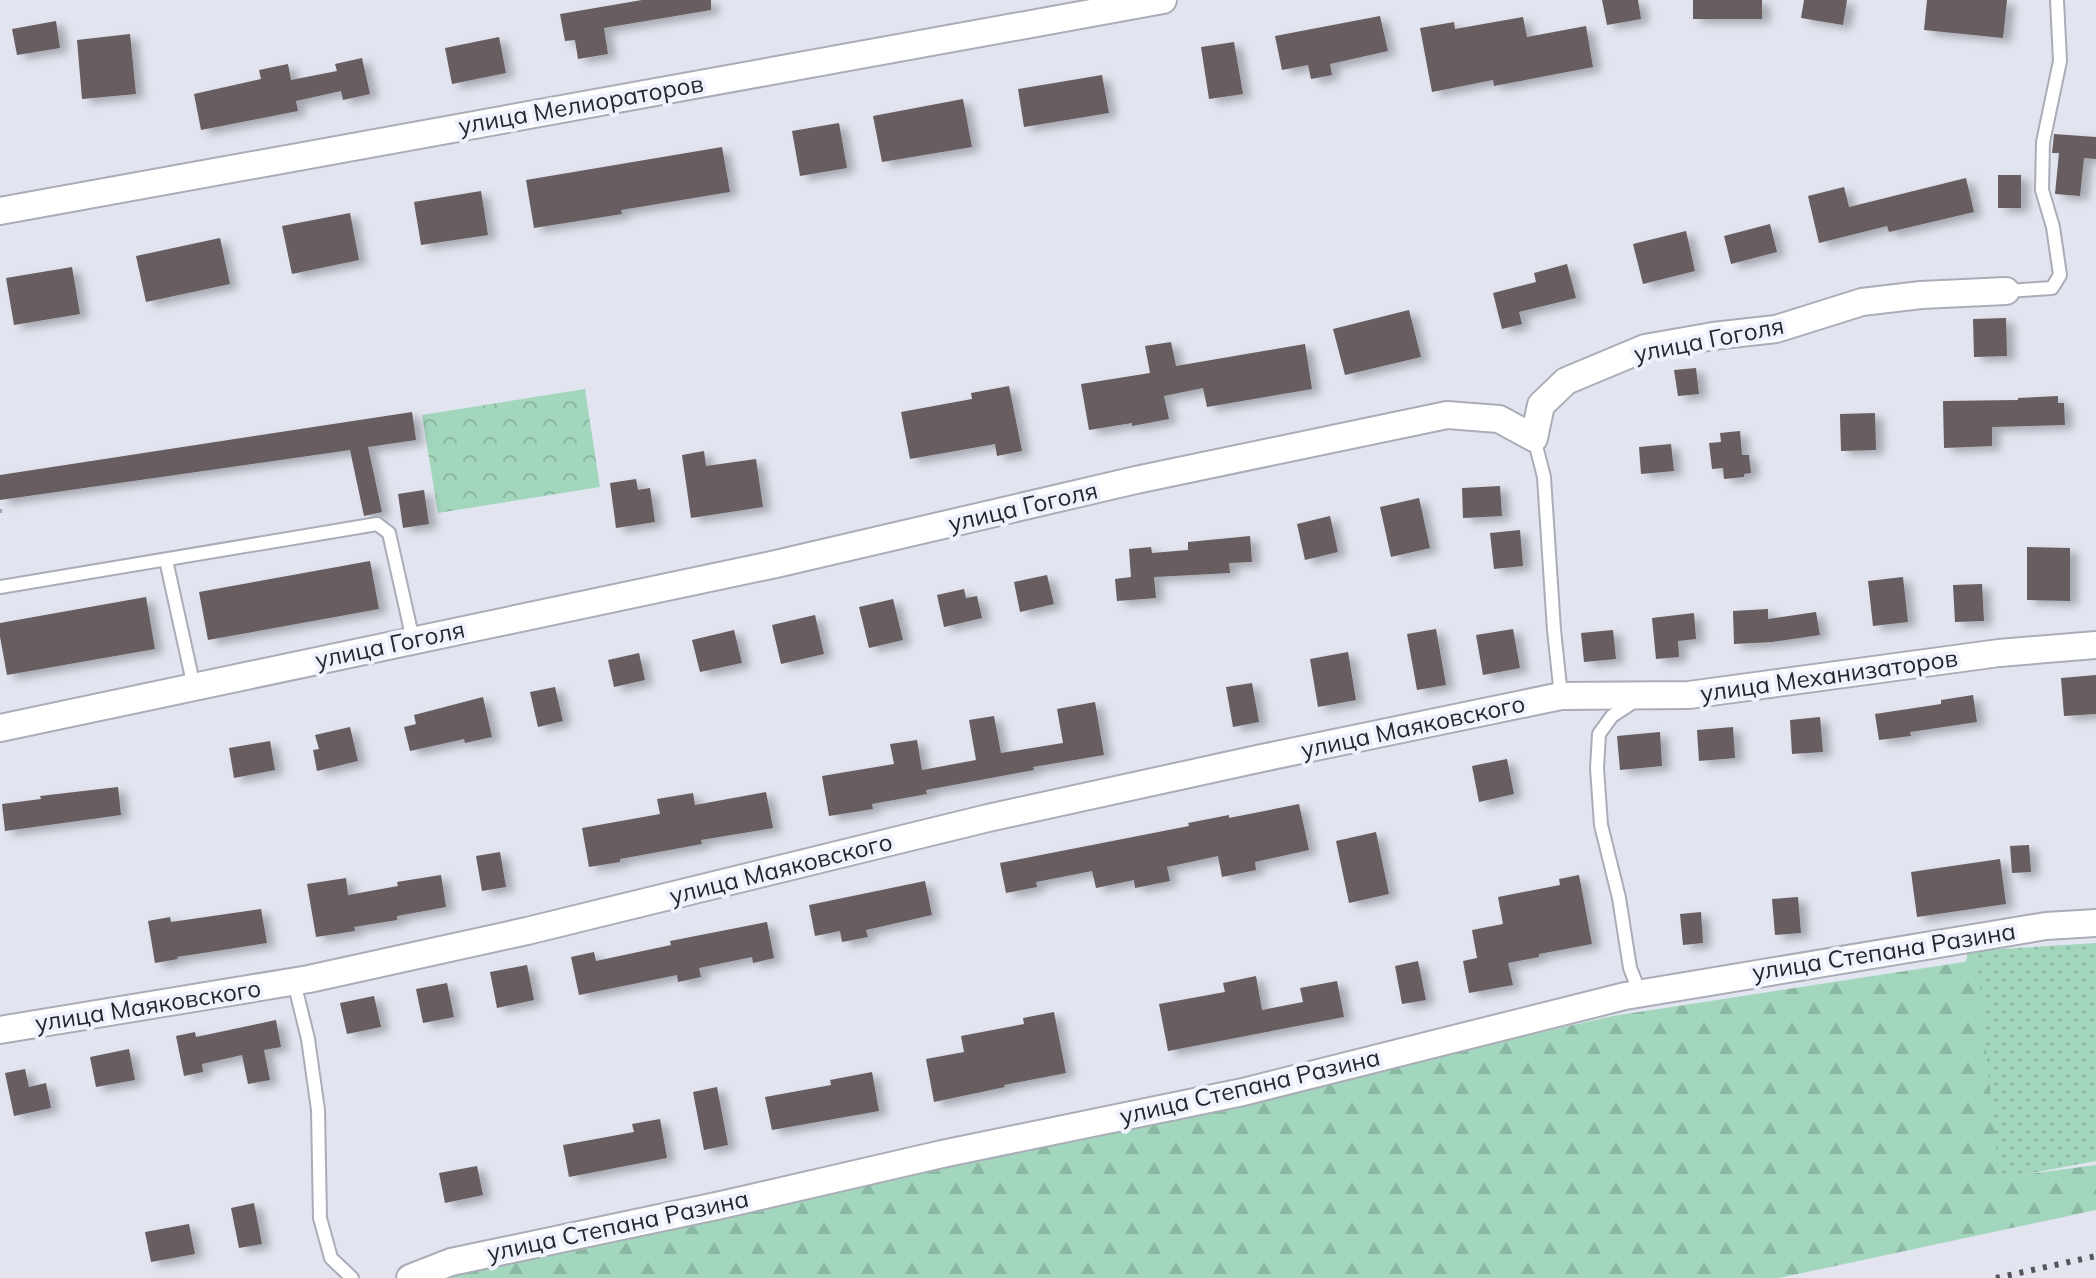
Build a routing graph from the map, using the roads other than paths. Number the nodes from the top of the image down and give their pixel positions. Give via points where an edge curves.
1 (1163, 0) edge
2 (2057, 0) edge
3 (0, 211) edge
4 (2006, 291) joint
5 (1534, 438) junction
6 (166, 560) junction
7 (0, 587) edge
8 (413, 640) junction
9 (2096, 645) edge
10 (194, 687) junction
11 (1561, 696) junction
12 (1644, 696) junction
13 (0, 728) edge
14 (2096, 923) edge
15 (294, 982) junction
16 (1640, 993) junction
17 (0, 1030) edge
18 (352, 1278) edge
19 (410, 1278) edge

1 - 3 street, улица Мелиораторов
2 - 4 lane via 2060,61 2043,142 2042,190 2060,275 2052,288
4 - 5 street, улица Гоголя via 1862,302 1776,329 1645,348 1566,381 1541,405
5 - 8 street, улица Гоголя via 1499,419 1447,415
5 - 11 lane via 1544,477
6 - 7 lane
6 - 8 lane via 377,524 389,533
6 - 10 lane
8 - 10 street, улица Гоголя
9 - 12 street, улица Механизаторов via 1689,695
10 - 13 street, улица Гоголя
11 - 12 street, улица Механизаторов
11 - 15 street, улица Маяковского via 988,818
12 - 16 lane via 1612,716 1599,734 1597,768 1601,825 1630,968
14 - 16 street, улица Степана Разина via 2046,926
15 - 17 street, улица Маяковского
15 - 18 lane via 318,1110 320,1218 331,1258
16 - 19 street, улица Степана Разина via 1243,1092 451,1262

